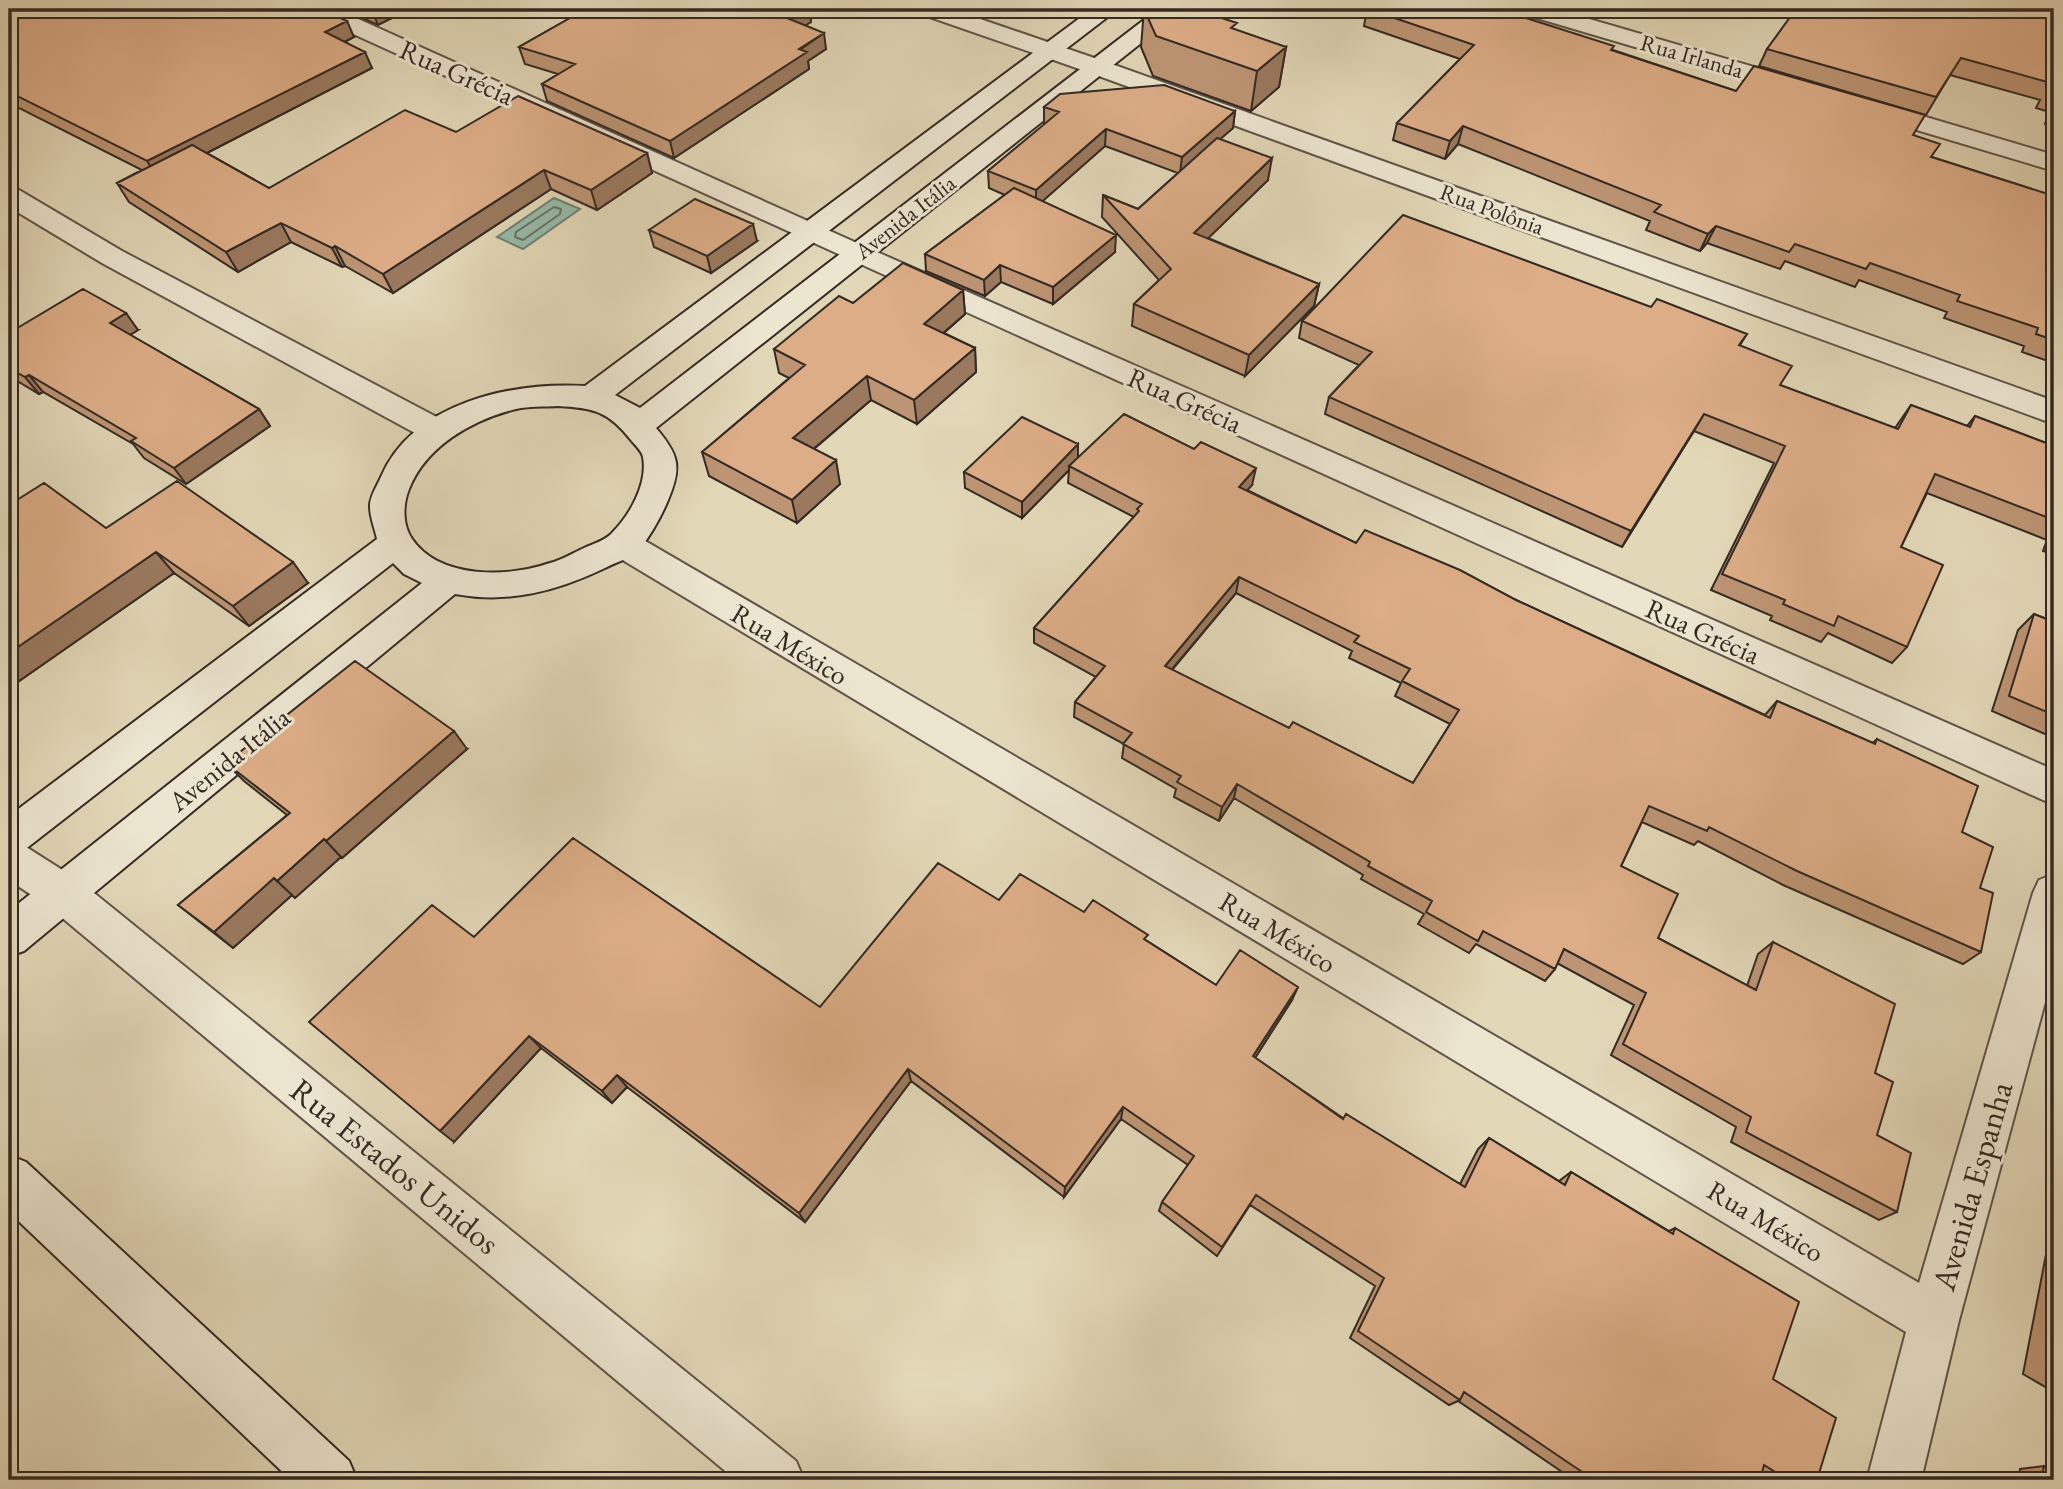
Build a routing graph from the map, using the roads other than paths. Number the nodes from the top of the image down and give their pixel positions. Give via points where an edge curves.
1 (317, 9) edge
2 (929, 9) edge
3 (1106, 9) edge
4 (1172, 9) edge
5 (1531, 9) edge
6 (1051, 52) junction
7 (1097, 67) junction
8 (1826, 96) edge
9 (1853, 103) edge
10 (2054, 163) edge
11 (9, 196) edge
12 (809, 231) junction
13 (858, 254) junction
14 (591, 397) junction
15 (2054, 412) edge
16 (639, 425) junction
17 (437, 431) junction
18 (395, 543) junction
19 (622, 544) junction
20 (449, 580) junction
21 (2054, 788) edge
22 (9, 839) edge
23 (9, 858) edge
24 (63, 893) junction
25 (2054, 893) edge
26 (9, 937) edge
27 (9, 1179) edge
28 (1934, 1320) junction
29 (330, 1480) edge
30 (777, 1480) edge
31 (1894, 1480) edge

1 - 12 street, Rua Grécia
2 - 6 street, Rua Polônia
3 - 6 street, Avenida Itália
4 - 7 street, Avenida Itália
5 - 8 street, Rua Irlanda
6 - 7 street, Rua Polônia
6 - 12 street, Avenida Itália
7 - 13 street, Avenida Itália
7 - 15 street, Rua Polônia
9 - 10 street
11 - 17 street via 111,257
12 - 13 street, Rua Grécia
12 - 14 street, Avenida Itália
13 - 16 street, Avenida Itália
13 - 21 street, Rua Grécia
14 - 16 street via 625,412
14 - 17 street via 516,398 475,411
16 - 19 street via 659,453 659,482 647,511
17 - 18 street via 402,466 386,505
18 - 20 street via 416,565
18 - 22 street
19 - 20 street via 558,575 521,583 483,586
19 - 28 street, Rua México
20 - 24 street, Avenida Itália
23 - 24 street, Rua Estados Unidos
24 - 26 street, Avenida Itália
24 - 30 street, Rua Estados Unidos
25 - 28 street, Avenida Espanha
27 - 29 street
28 - 31 street, Avenida Espanha

